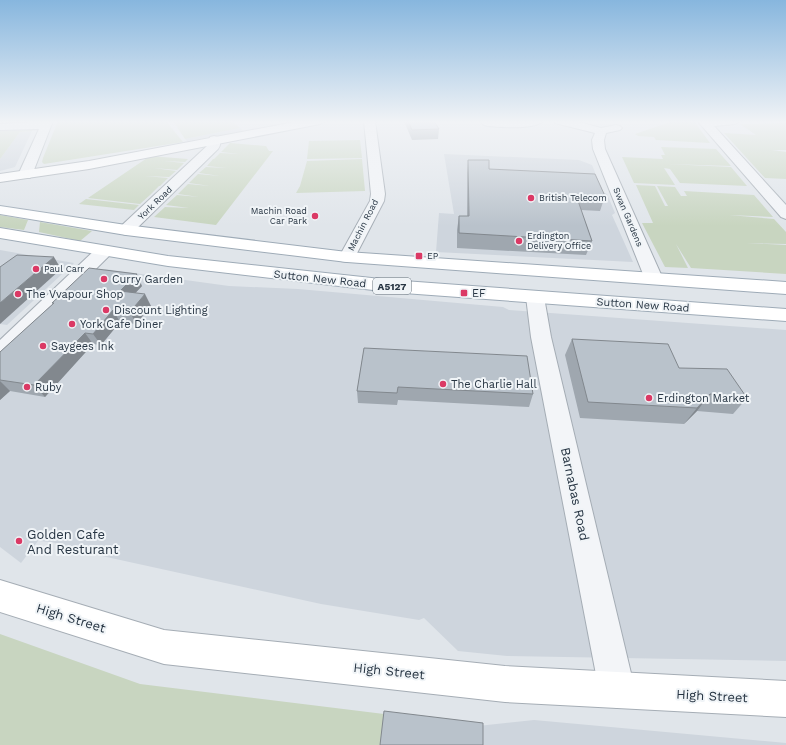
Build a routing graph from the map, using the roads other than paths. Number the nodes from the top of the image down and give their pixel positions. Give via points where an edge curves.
1 (30, 156) edge
2 (135, 156) edge
3 (204, 156) edge
4 (373, 156) edge
5 (602, 156) edge
6 (734, 156) edge
7 (20, 175) junction
8 (0, 179) edge
9 (763, 188) junction
10 (778, 189) dead end
11 (0, 210) edge
12 (786, 214) edge
13 (126, 230) junction
14 (0, 233) edge
15 (104, 252) junction
16 (347, 257) junction
17 (654, 279) junction
18 (786, 288) edge
19 (535, 297) junction
20 (786, 315) edge
21 (0, 352) edge
22 (0, 596) edge
23 (617, 690) junction
24 (786, 699) edge

1 - 7 street
2 - 7 main road
3 - 13 street, York Road
4 - 16 street, Machin Road via 377,201
5 - 17 street, Swan Gardens
6 - 9 street
7 - 8 main road
9 - 10 street
9 - 12 street
11 - 13 main road
13 - 16 main road
14 - 15 main road, Sutton New Road / A5127
15 - 19 main road, Sutton New Road / A5127 via 255,272
15 - 21 street
16 - 17 main road
17 - 18 main road
19 - 20 main road, Sutton New Road / A5127
19 - 23 street, Barnabas Road via 541,337
22 - 23 main road, High Street via 164,647 505,684
23 - 24 main road, High Street

